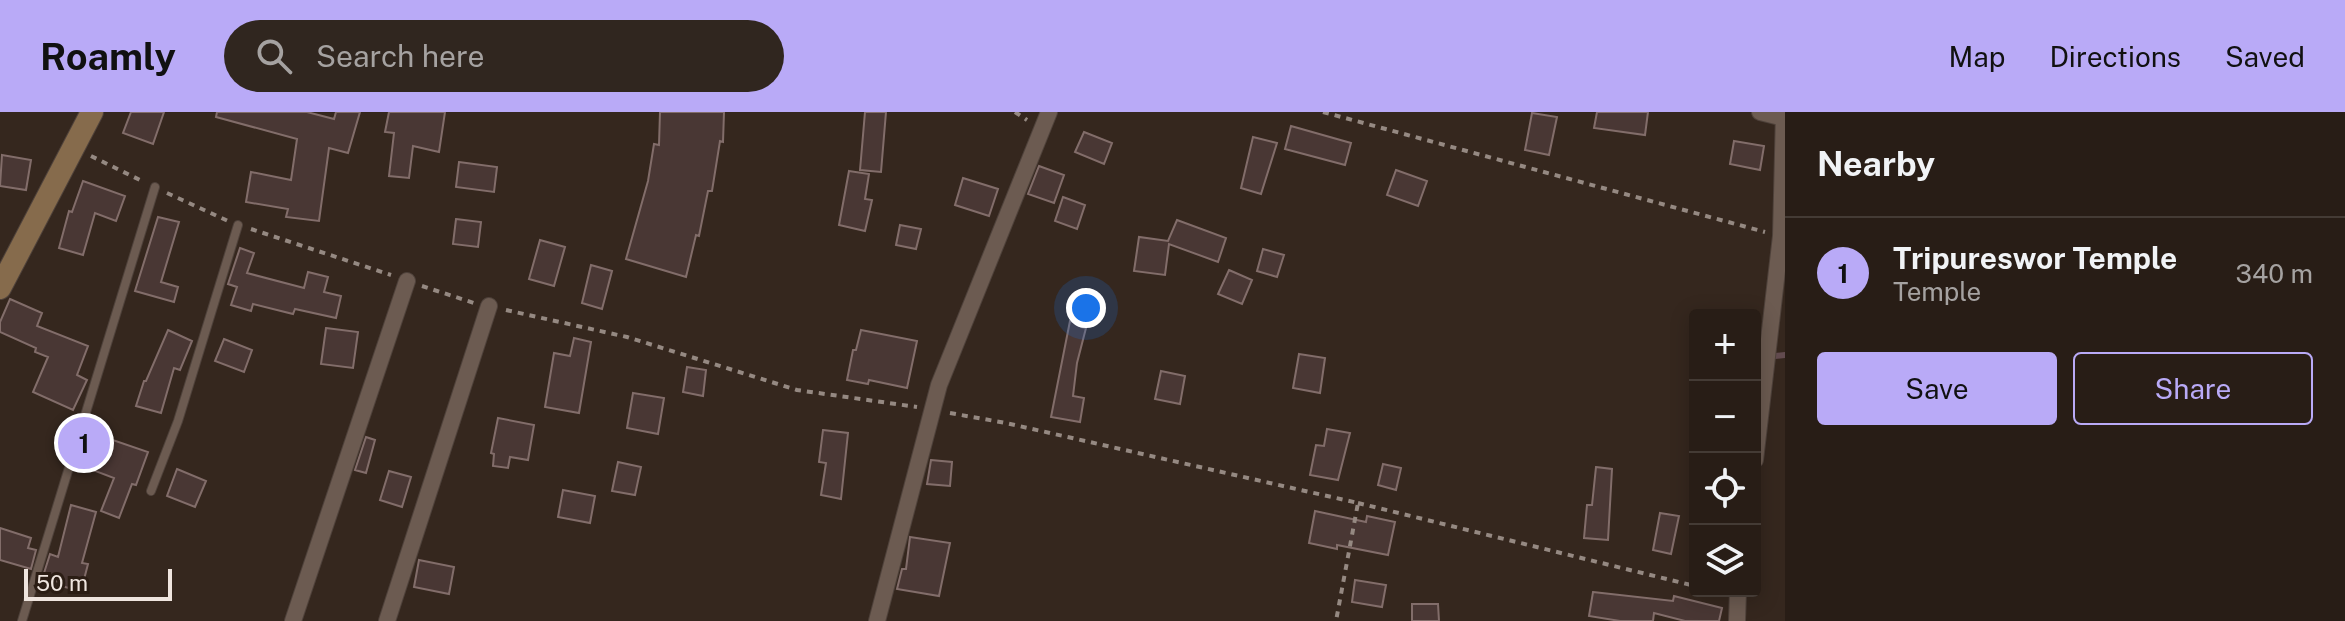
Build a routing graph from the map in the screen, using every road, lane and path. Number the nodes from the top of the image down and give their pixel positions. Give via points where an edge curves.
1 (92, 112) edge
2 (1049, 112) edge
3 (1323, 112) edge
4 (1760, 112) edge
5 (1784, 122) edge
6 (72, 147) junction
7 (155, 187) junction
8 (238, 225) junction
9 (1781, 236) junction
10 (407, 281) junction
11 (0, 288) edge
12 (489, 306) junction
13 (932, 410) junction
14 (1756, 453) edge
15 (151, 491) dead end
16 (1358, 503) junction
17 (1689, 585) edge
18 (1738, 597) edge
19 (22, 621) edge
20 (293, 621) edge
21 (387, 621) edge
22 (877, 621) edge
23 (1336, 621) edge
24 (1737, 621) edge

1 - 6 street
2 - 13 street
3 - 9 path
4 - 5 street
5 - 9 street
6 - 7 path
6 - 11 street
7 - 8 path
7 - 19 lane
8 - 10 path
8 - 15 lane
9 - 14 street
10 - 12 path
10 - 20 street
12 - 13 path via 627,337 797,390
12 - 21 street
13 - 16 path
13 - 22 street
16 - 17 path
16 - 23 path
18 - 24 street

